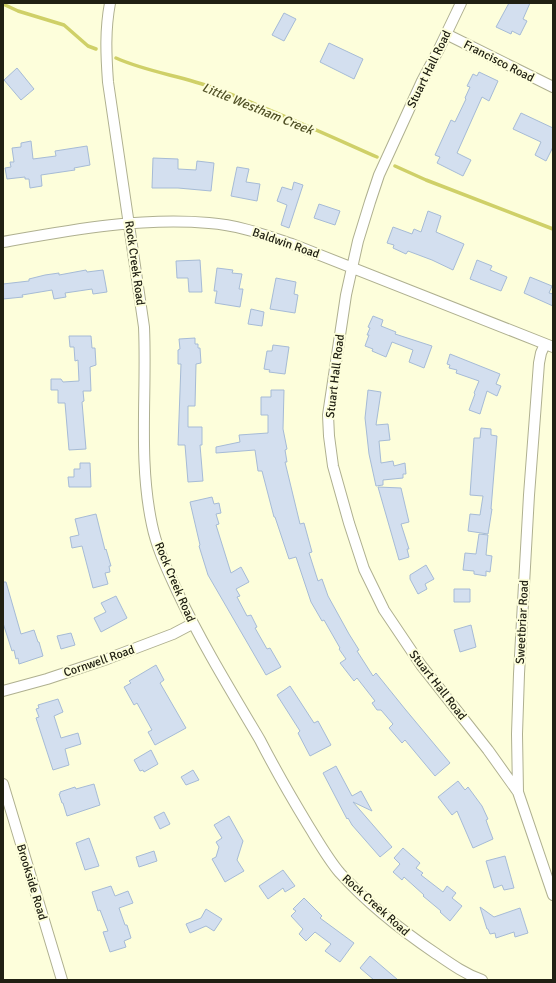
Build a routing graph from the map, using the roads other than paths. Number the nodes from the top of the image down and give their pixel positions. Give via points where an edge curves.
1 (110, 3) edge
2 (461, 3) edge
3 (446, 34) junction
4 (553, 87) edge
5 (129, 223) junction
6 (3, 242) edge
7 (352, 268) junction
8 (549, 346) edge
9 (192, 624) junction
10 (3, 691) edge
11 (3, 784) edge
12 (518, 792) junction
13 (553, 895) edge
14 (468, 977) edge
15 (62, 980) edge
16 (482, 980) edge

1 - 5 street, Rock Creek Road via 105,46 108,82
2 - 3 street, Stuart Hall Road
3 - 4 street, Francisco Road
3 - 7 street, Stuart Hall Road via 379,175
5 - 6 street, Baldwin Road
5 - 7 street, Baldwin Road via 210,223 253,231
5 - 9 street, Rock Creek Road via 144,327 144,457 152,526 161,555
7 - 8 street, Baldwin Road
7 - 12 street, Stuart Hall Road via 328,415 333,466 349,523 364,569 384,610 421,665
8 - 12 street, Sweetbriar Road via 541,353 539,363 529,502 517,734
9 - 10 street, Cornwell Road via 173,634 107,658
9 - 14 street, Rock Creek Road via 301,814 339,872 392,921
11 - 15 street, Brookside Road
12 - 13 street, Sweetbriar Road
14 - 16 street, Rock Creek Road

